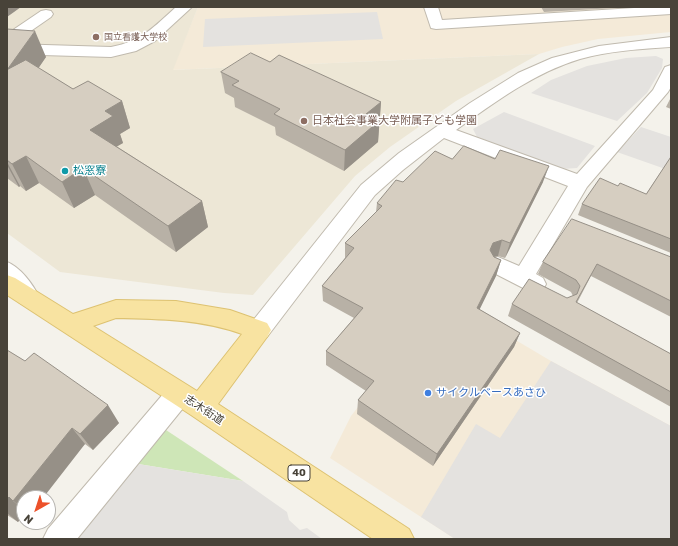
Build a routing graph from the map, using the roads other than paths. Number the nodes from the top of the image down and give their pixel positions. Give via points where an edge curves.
1 (184, 7) edge
2 (431, 7) edge
3 (671, 10) edge
4 (46, 14) dead end
5 (599, 15) junction
6 (615, 37) junction
7 (7, 42) edge
8 (670, 44) edge
9 (7, 49) edge
10 (671, 70) edge
11 (442, 131) junction
12 (580, 183) junction
13 (498, 264) edge
14 (7, 271) edge
15 (523, 277) junction
16 (7, 284) edge
17 (556, 295) edge
18 (28, 297) junction
19 (72, 324) junction
20 (259, 330) junction
21 (190, 400) junction
22 (58, 539) edge
23 (398, 539) edge

1 - 9 street via 150,38 131,48 111,52
2 - 5 street via 436,25
3 - 5 street
4 - 7 street
5 - 6 street
6 - 8 street
6 - 11 street via 532,73
10 - 12 street via 660,92
11 - 12 street
11 - 20 street via 386,172 368,190
12 - 15 street via 568,221
13 - 15 street
14 - 18 street
15 - 17 street
16 - 18 main road, 志木街道 / 40
18 - 19 main road, 志木街道 / 40
19 - 20 main road via 116,309 176,310 230,320
19 - 21 main road, 志木街道 / 40
20 - 21 main road
21 - 22 street
21 - 23 main road, 志木街道 / 40

